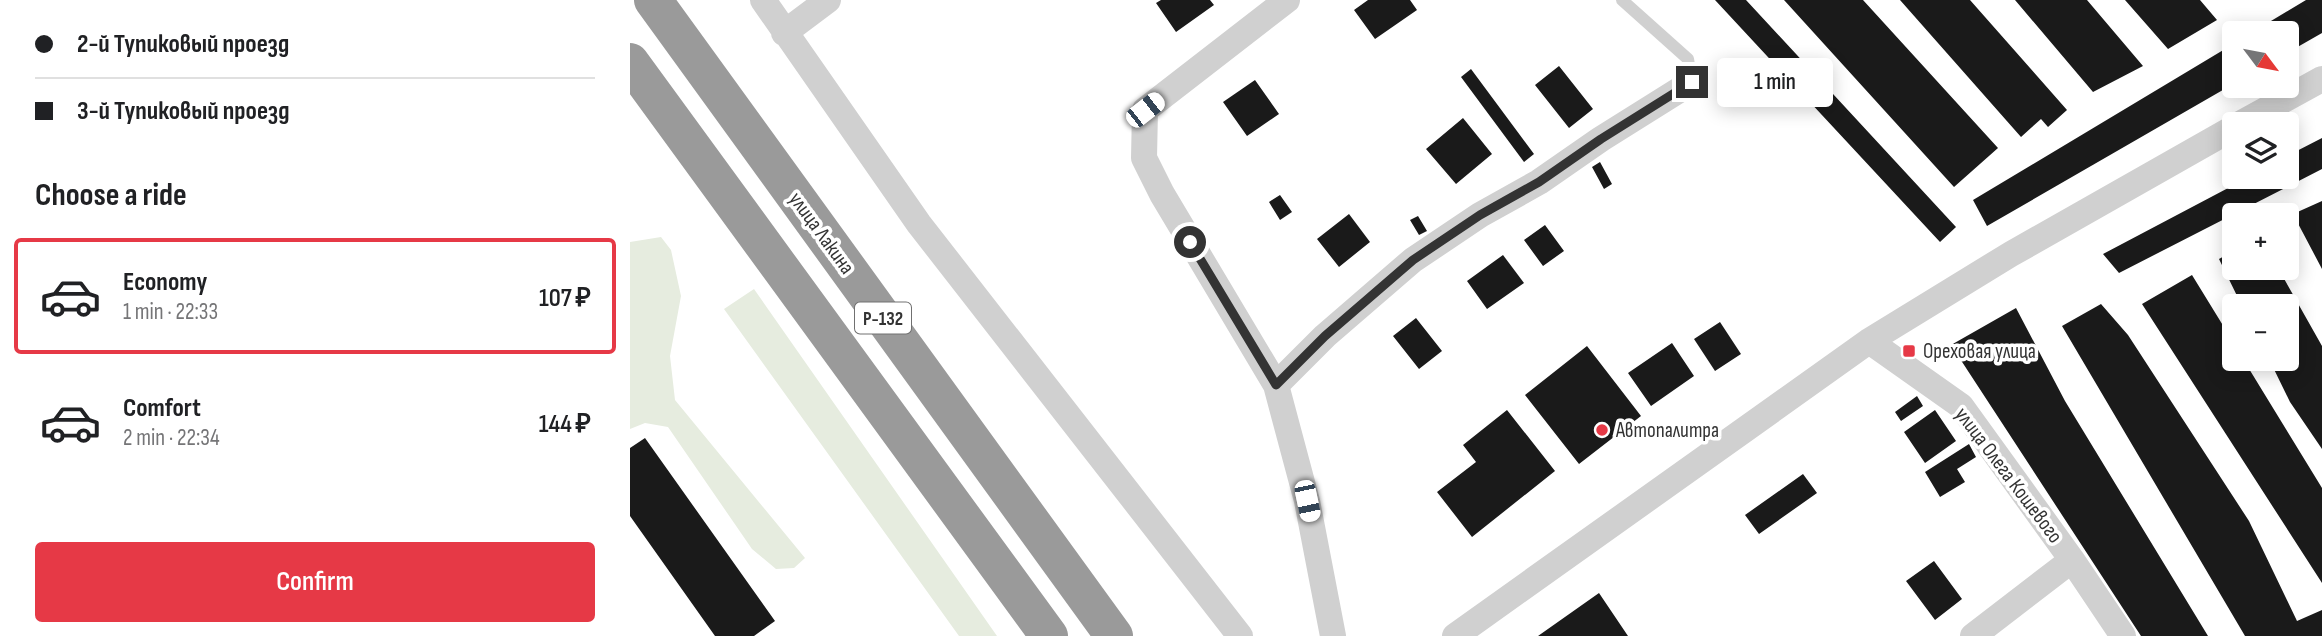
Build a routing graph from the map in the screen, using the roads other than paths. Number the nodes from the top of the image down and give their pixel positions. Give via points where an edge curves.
1 (653, 0) edge
2 (763, 0) edge
3 (828, 0) edge
4 (1287, 0) edge
5 (1622, 0) edge
6 (784, 33) junction
7 (630, 62) edge
8 (2322, 79) edge
9 (1692, 82) joint
10 (2262, 112) edge
11 (2222, 134) edge
12 (1869, 341) junction
13 (1276, 385) junction
14 (2072, 560) junction
15 (1049, 636) edge
16 (1114, 636) edge
17 (1240, 636) edge
18 (1333, 636) edge
19 (1455, 636) edge
20 (1973, 636) edge
21 (2123, 636) edge

1 - 16 highway, улица Лакина / Р-132
2 - 6 street
3 - 6 street
4 - 13 street via 1145,110 1144,158
5 - 9 lane via 1688,59
6 - 17 street via 919,224
7 - 15 highway, Р-132
8 - 10 street
9 - 13 street via 1413,260
11 - 12 street
12 - 14 street, улица Олега Кошевого via 1961,406
12 - 19 street
13 - 18 street via 1307,501
14 - 20 street
14 - 21 street, улица Олега Кошевого

